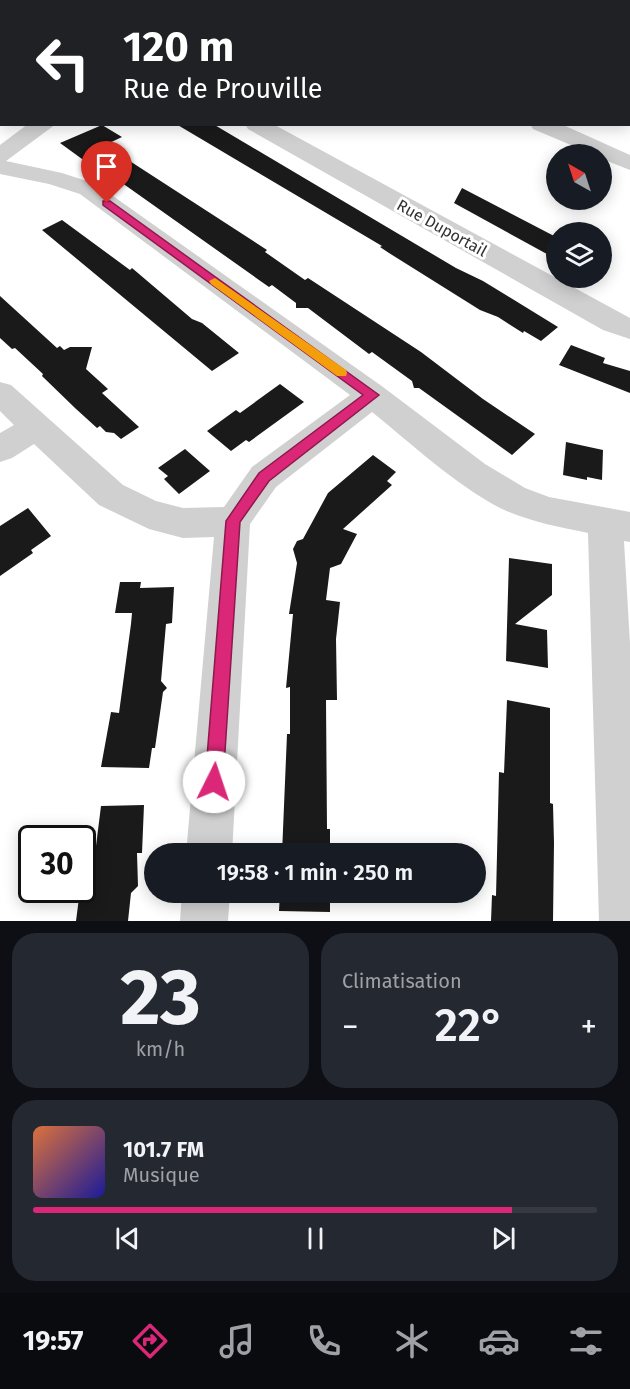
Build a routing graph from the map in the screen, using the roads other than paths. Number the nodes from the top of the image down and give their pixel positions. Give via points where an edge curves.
1 (41, 126) edge
2 (260, 126) edge
3 (299, 126) edge
4 (548, 126) edge
5 (279, 137) junction
6 (0, 156) edge
7 (630, 163) edge
8 (0, 167) edge
9 (630, 328) edge
10 (0, 393) edge
11 (372, 395) junction
12 (36, 426) junction
13 (0, 449) edge
14 (233, 521) junction
15 (618, 525) edge
16 (625, 825) edge
17 (210, 843) edge
18 (205, 903) edge
19 (204, 921) edge
20 (623, 921) edge

1 - 6 street
2 - 5 street, Rue Duportail
3 - 5 street
4 - 7 street
5 - 9 street, Rue Duportail via 603,317
8 - 11 street via 88,189
10 - 12 street
11 - 14 street via 264,477
11 - 15 street via 473,474 513,498 549,511
12 - 13 street
12 - 14 street via 111,495 149,514 183,523
14 - 17 street
15 - 16 street
16 - 20 street
18 - 19 street

